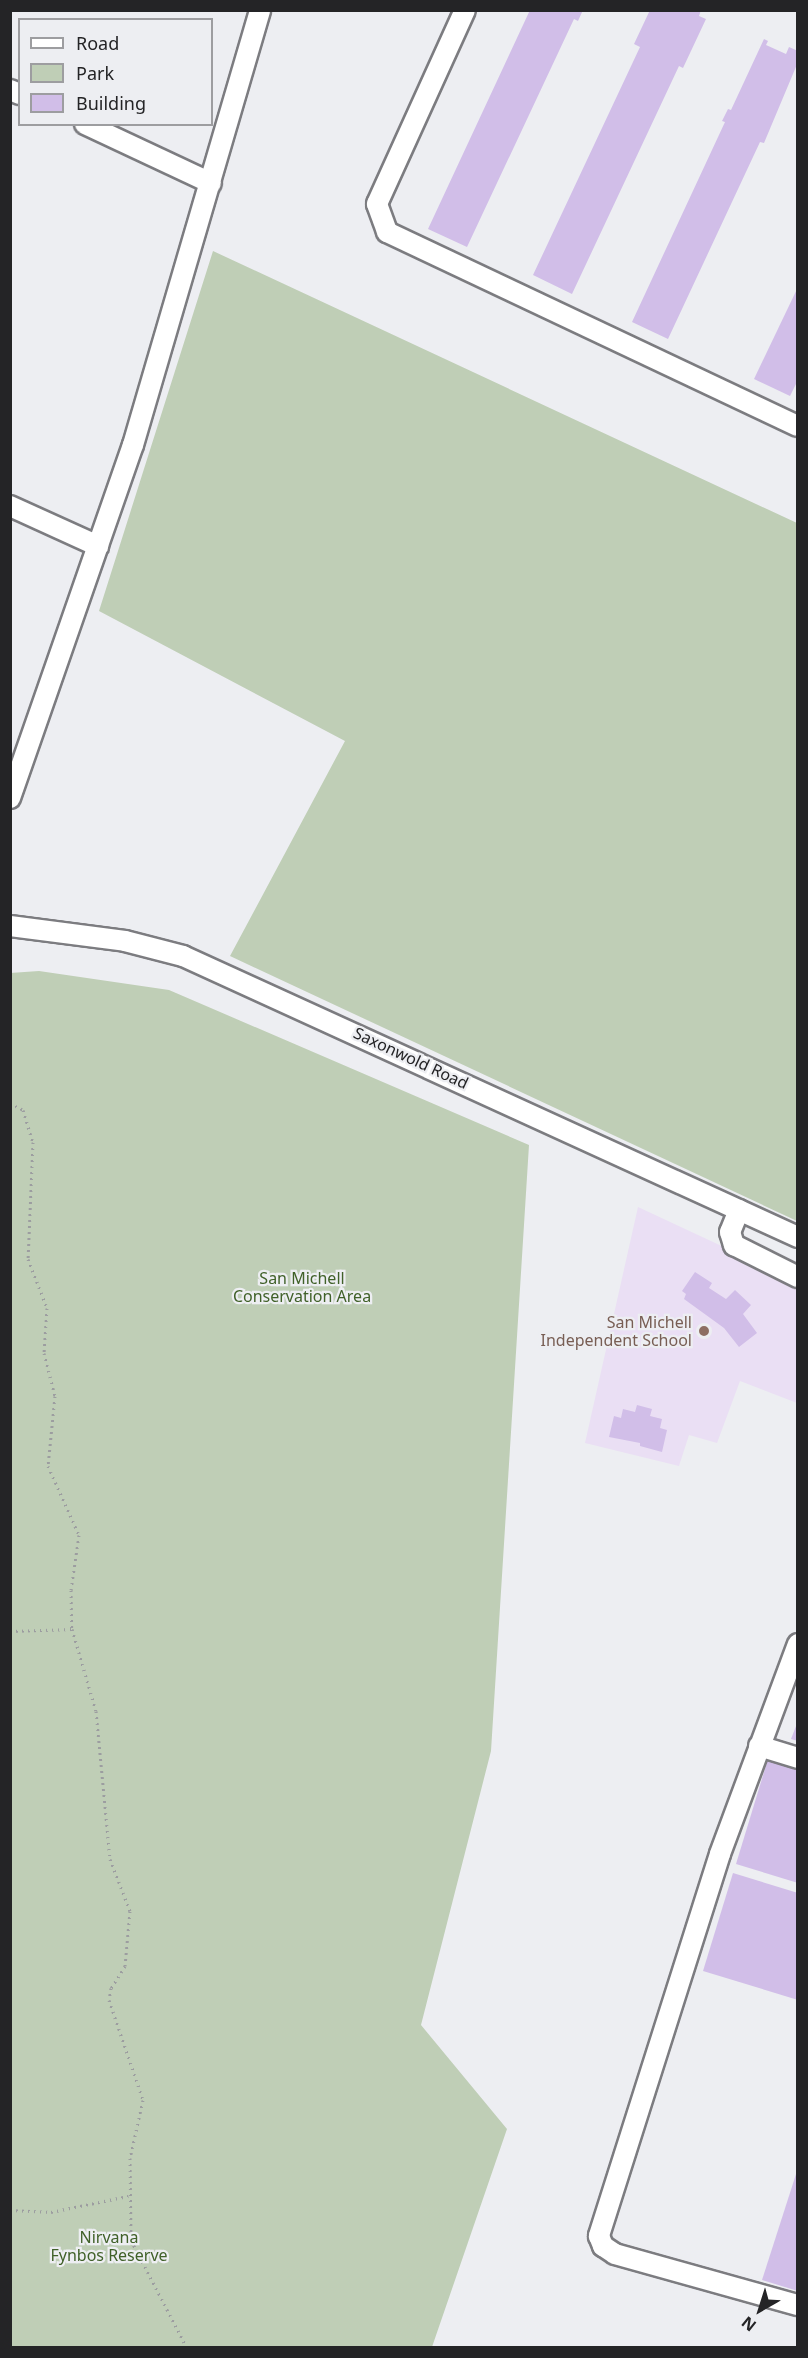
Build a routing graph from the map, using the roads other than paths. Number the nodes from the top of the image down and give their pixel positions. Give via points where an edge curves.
1 (260, 10) edge
2 (465, 10) edge
3 (89, 126) edge
4 (211, 183) junction
5 (798, 426) edge
6 (10, 506) edge
7 (98, 546) junction
8 (10, 798) edge
9 (10, 926) edge
10 (739, 1209) junction
11 (798, 1237) edge
12 (798, 1277) edge
13 (797, 1643) edge
14 (759, 1746) junction
15 (798, 1758) edge
16 (798, 2305) edge

1 - 4 street
2 - 5 street via 377,204 387,232
3 - 4 street
4 - 7 street via 134,445
6 - 7 street
7 - 8 street
9 - 10 street, Saxonwold Road via 125,941 183,956
10 - 11 street, Saxonwold Road
10 - 12 street via 730,1232 734,1245
13 - 14 street
14 - 15 street
14 - 16 street via 599,2236 603,2246 615,2254

